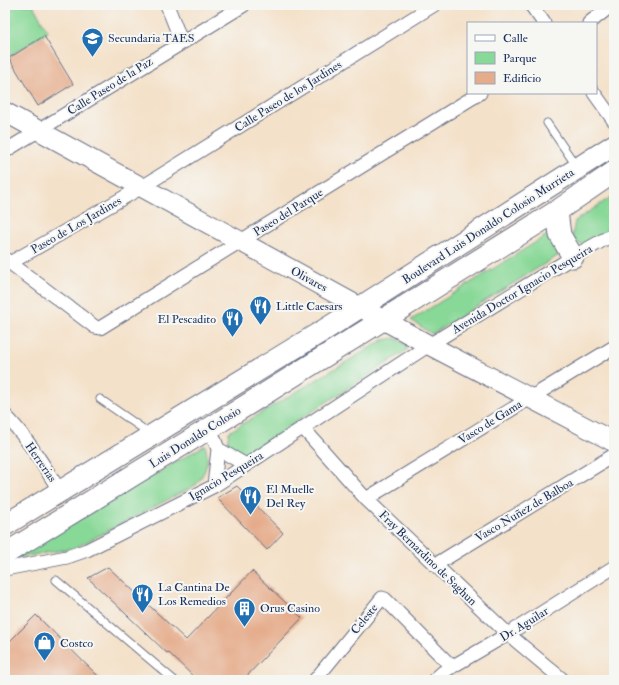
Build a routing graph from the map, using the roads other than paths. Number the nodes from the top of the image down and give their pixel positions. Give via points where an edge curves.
1 (167, 5) edge
2 (244, 5) edge
3 (434, 5) edge
4 (531, 5) edge
5 (612, 5) edge
6 (543, 22) edge
7 (590, 22) edge
8 (182, 42) junction
9 (478, 94) edge
10 (595, 94) edge
11 (5, 112) edge
12 (614, 121) edge
13 (547, 123) dead end
14 (38, 131) junction
15 (614, 145) edge
16 (5, 151) edge
17 (578, 168) junction
18 (614, 172) edge
19 (142, 187) junction
20 (557, 211) junction
21 (614, 234) edge
22 (240, 242) junction
23 (573, 257) junction
24 (8, 261) edge
25 (361, 307) junction
26 (384, 319) junction
27 (329, 327) junction
28 (429, 345) junction
29 (614, 348) edge
30 (334, 350) junction
31 (530, 398) junction
32 (100, 399) dead end
33 (5, 415) edge
34 (210, 428) junction
35 (302, 428) junction
36 (152, 436) junction
37 (614, 442) edge
38 (218, 449) junction
39 (614, 455) edge
40 (246, 465) junction
41 (214, 486) junction
42 (60, 491) junction
43 (366, 499) junction
44 (5, 525) edge
45 (5, 554) edge
46 (435, 565) junction
47 (614, 567) edge
48 (5, 569) edge
49 (56, 580) dead end
50 (508, 634) junction
51 (452, 667) junction
52 (557, 678) edge
53 (174, 680) edge
54 (315, 680) edge
55 (434, 680) edge

1 - 8 street
2 - 8 street, Calle Paseo de la Paz
3 - 19 street, Calle Paseo de los Jardines
4 - 6 street
5 - 7 street
8 - 14 street, Calle Paseo de la Paz
9 - 22 street, Paseo del Parque
10 - 12 street
11 - 14 main road, Olivares
13 - 17 lane
14 - 16 street, Calle Paseo de la Paz
14 - 19 main road, Olivares
15 - 17 main road, Boulevard Luis Donaldo Colosio Murrieta
17 - 25 main road, Boulevard Luis Donaldo Colosio Murrieta
18 - 20 main road, Boulevard Luis Donaldo Colosio Murrieta
19 - 22 main road, Olivares
19 - 24 street, Paseo de Los Jardines
20 - 23 main road via 560,235
20 - 26 main road, Boulevard Luis Donaldo Colosio Murrieta
21 - 23 street, Avenida Doctor Ignacio Pesqueira
22 - 24 street, Paseo del Parque via 100,328 95,327
22 - 25 main road, Olivares
23 - 28 street, Avenida Doctor Ignacio Pesqueira
25 - 26 main road, Olivares
25 - 27 main road, Luis Donaldo Colosio
26 - 28 main road, Olivares
26 - 30 main road, Luis Donaldo Colosio
27 - 30 main road via 335,337
27 - 36 main road, Luis Donaldo Colosio
28 - 31 main road, Olivares
28 - 35 street, Ignacio Pesqueira
29 - 31 street, Vasco de Gama
30 - 34 main road, Luis Donaldo Colosio
31 - 37 main road, Olivares
31 - 43 street, Vasco de Gama
32 - 36 lane
33 - 42 street, Herrerias
34 - 38 street
34 - 45 main road, Luis Donaldo Colosio
35 - 40 street, Ignacio Pesqueira
35 - 43 street, Fray Bernardino de Saghun
36 - 42 main road, Luis Donaldo Colosio
38 - 40 street
38 - 41 street
39 - 46 street, Vasco Nuñez de Balboa
40 - 41 street, Ignacio Pesqueira
41 - 48 street, Ignacio Pesqueira via 87,550 67,557
42 - 44 main road, Luis Donaldo Colosio
43 - 46 street, Fray Bernardino de Saghun
46 - 50 street, Fray Bernardino de Saghun
47 - 50 street, Dr. Aguilar
49 - 53 lane
50 - 51 street, Dr. Aguilar
50 - 52 street, Fray Bernardino de Saghun
51 - 54 street, Celeste via 382,598
51 - 55 street, Dr. Aguilar

